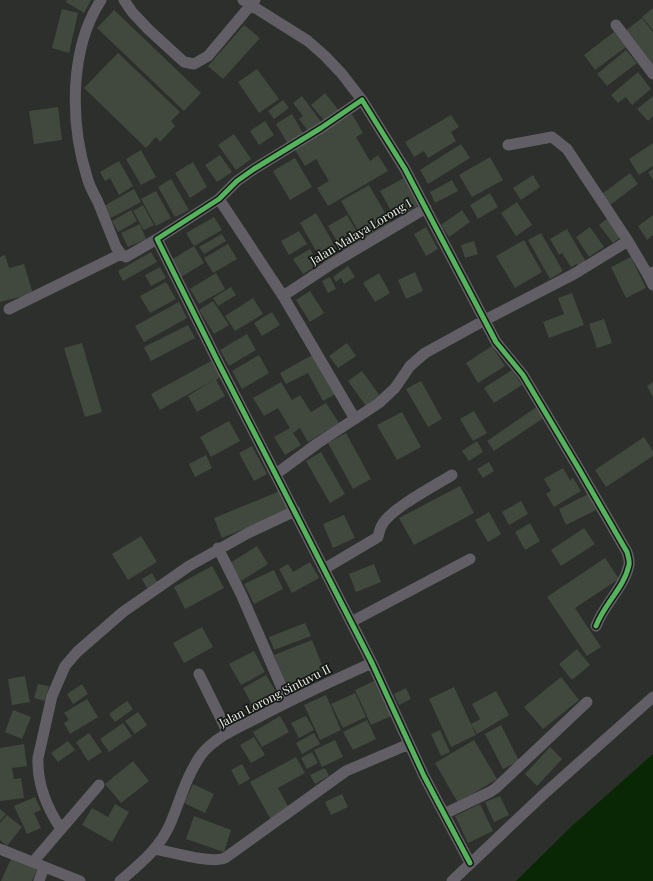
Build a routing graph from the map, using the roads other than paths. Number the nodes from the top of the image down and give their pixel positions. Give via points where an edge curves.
1 (101, 0) edge
2 (124, 0) edge
3 (250, 1) edge
4 (616, 25) dead end
5 (653, 74) edge
6 (362, 100) junction
7 (508, 144) dead end
8 (219, 199) junction
9 (426, 208) junction
10 (157, 239) junction
11 (628, 241) junction
12 (121, 254) junction
13 (651, 277) edge
14 (283, 296) junction
15 (9, 309) dead end
16 (485, 320) junction
17 (355, 419) junction
18 (276, 474) junction
19 (452, 475) dead end
20 (295, 511) junction
21 (218, 548) junction
22 (470, 559) dead end
23 (324, 569) junction
24 (351, 622) junction
25 (596, 626) dead end
26 (372, 663) junction
27 (199, 674) dead end
28 (653, 697) edge
29 (288, 702) junction
30 (587, 702) dead end
31 (228, 733) junction
32 (409, 744) junction
33 (99, 785) dead end
34 (444, 814) junction
35 (61, 829) junction
36 (0, 849) edge
37 (155, 849) junction
38 (33, 862) junction
39 (470, 863) junction
40 (44, 867) junction
41 (39, 881) edge
42 (80, 881) edge
43 (120, 881) edge
44 (452, 881) edge

1 - 12 street via 84,35 75,114 87,178
2 - 3 street via 149,30 189,64 208,56
3 - 6 street via 314,46 342,74
4 - 5 street
6 - 8 street via 237,181
6 - 9 street
7 - 11 street via 552,137 555,139 567,149
8 - 10 street
8 - 14 street
9 - 14 street, Jalan Malaya Lorong I
9 - 16 street, Jalan Malaya Lorong I
10 - 12 street via 126,256
10 - 18 street
11 - 13 street
11 - 16 street via 574,274
12 - 15 street
14 - 17 street
16 - 17 street via 425,353 410,366 395,388 379,403
16 - 25 street, Jalan Malaya Lorong I via 496,342 523,375 627,552 630,563 626,574 620,588 600,614
17 - 18 street
18 - 20 street
19 - 23 street via 406,502 386,519 378,536
20 - 21 street
20 - 23 street
21 - 29 street
21 - 35 street via 123,612 65,666 52,696 37,766 44,798
22 - 24 street
23 - 24 street
24 - 26 street
26 - 29 street, Jalan Lorong Sintuvu II
26 - 32 street
27 - 31 street
28 - 39 street
29 - 31 street, Jalan Lorong Sintuvu II
30 - 34 street via 496,788
31 - 37 street, Jalan Lorong Sintuvu II via 200,757 185,785 171,823
32 - 34 street
32 - 37 street via 346,771 225,858 209,860
33 - 35 street
34 - 39 street
35 - 38 street
36 - 38 street
37 - 43 street, Jalan Lorong Sintuvu II
38 - 40 street
39 - 44 street
40 - 41 street
40 - 42 street

